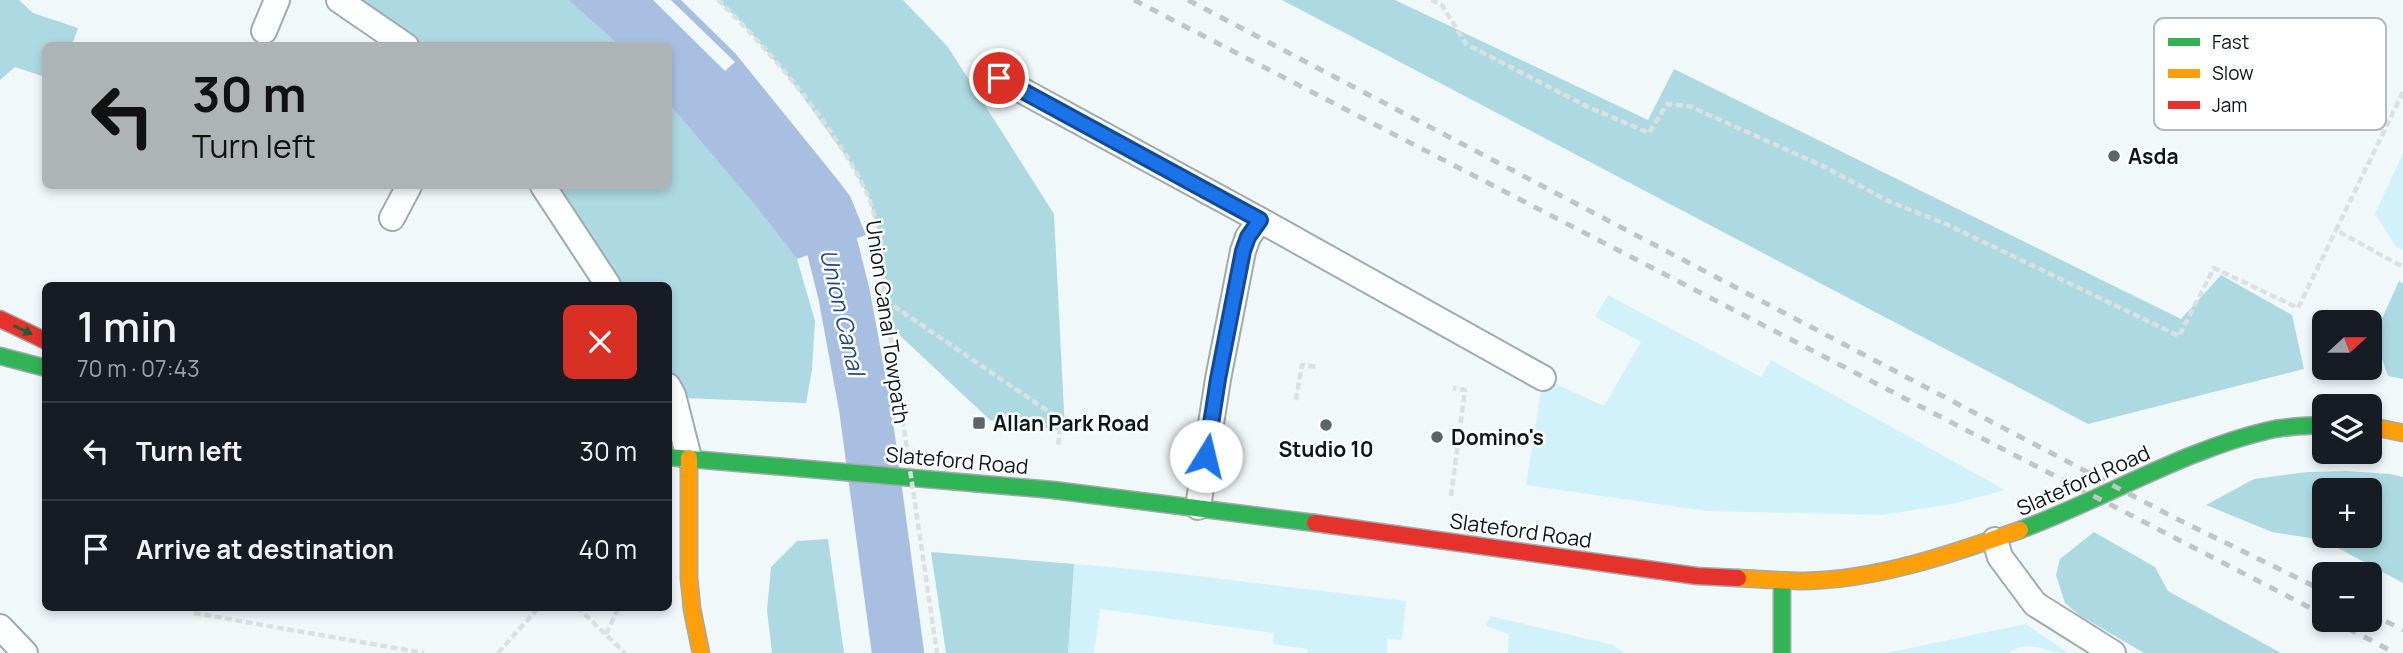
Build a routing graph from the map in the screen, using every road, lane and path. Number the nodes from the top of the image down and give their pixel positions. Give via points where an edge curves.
1 (277, 0) edge
2 (339, 0) edge
3 (718, 0) edge
4 (1431, 0) edge
5 (264, 31) dead end
6 (379, 38) edge
7 (999, 78) dead end
8 (2403, 92) edge
9 (2386, 127) edge
10 (2385, 130) edge
11 (407, 189) edge
12 (545, 189) edge
13 (392, 218) dead end
14 (1260, 220) junction
15 (2336, 230) junction
16 (2403, 267) edge
17 (606, 282) edge
18 (885, 300) junction
19 (0, 319) edge
20 (42, 339) edge
21 (0, 356) edge
22 (42, 367) edge
23 (1318, 367) dead end
24 (1543, 379) dead end
25 (1453, 388) dead end
26 (672, 393) edge
27 (1296, 400) dead end
28 (1061, 420) dead end
29 (2312, 426) edge
30 (2382, 429) edge
31 (2403, 433) edge
32 (679, 458) edge
33 (1198, 507) junction
34 (1995, 540) junction
35 (1446, 541) junction
36 (1782, 581) junction
37 (535, 611) edge
38 (583, 611) edge
39 (617, 611) edge
40 (194, 613) dead end
41 (0, 627) edge
42 (606, 634) junction
43 (25, 653) edge
44 (424, 653) edge
45 (498, 653) edge
46 (625, 653) edge
47 (701, 653) edge
48 (937, 653) edge
49 (1782, 653) edge
50 (2113, 653) edge

1 - 5 lane
2 - 6 lane
3 - 18 path, Union Canal Towpath, bridge via 787,75 844,154 869,198 878,232
4 - 15 path via 1441,5 1466,44 1588,107 1649,133 1667,104 1689,106 2179,336 2214,268 2298,308
7 - 14 lane
8 - 9 path
10 - 15 path
11 - 13 lane
12 - 17 lane
14 - 24 lane
14 - 33 lane via 1243,251
15 - 16 path
18 - 28 path
18 - 48 path, Union Canal Towpath, bridge
19 -> 20 main road
21 - 22 main road
23 - 27 path via 1302,365
25 - 35 path via 1465,390
26 - 32 lane
29 - 34 main road, Slateford Road via 2272,429 2206,450
30 - 31 main road
32 - 33 main road, Slateford Road
32 - 47 main road via 692,609
33 - 35 main road, Slateford Road
34 - 36 main road, Slateford Road via 1872,573
34 - 50 lane via 2000,557 2035,604
35 - 36 main road, Slateford Road via 1709,577
36 - 49 main road
37 - 45 path
38 - 42 path
39 - 42 path
40 - 44 path
41 - 43 lane
42 - 46 path

